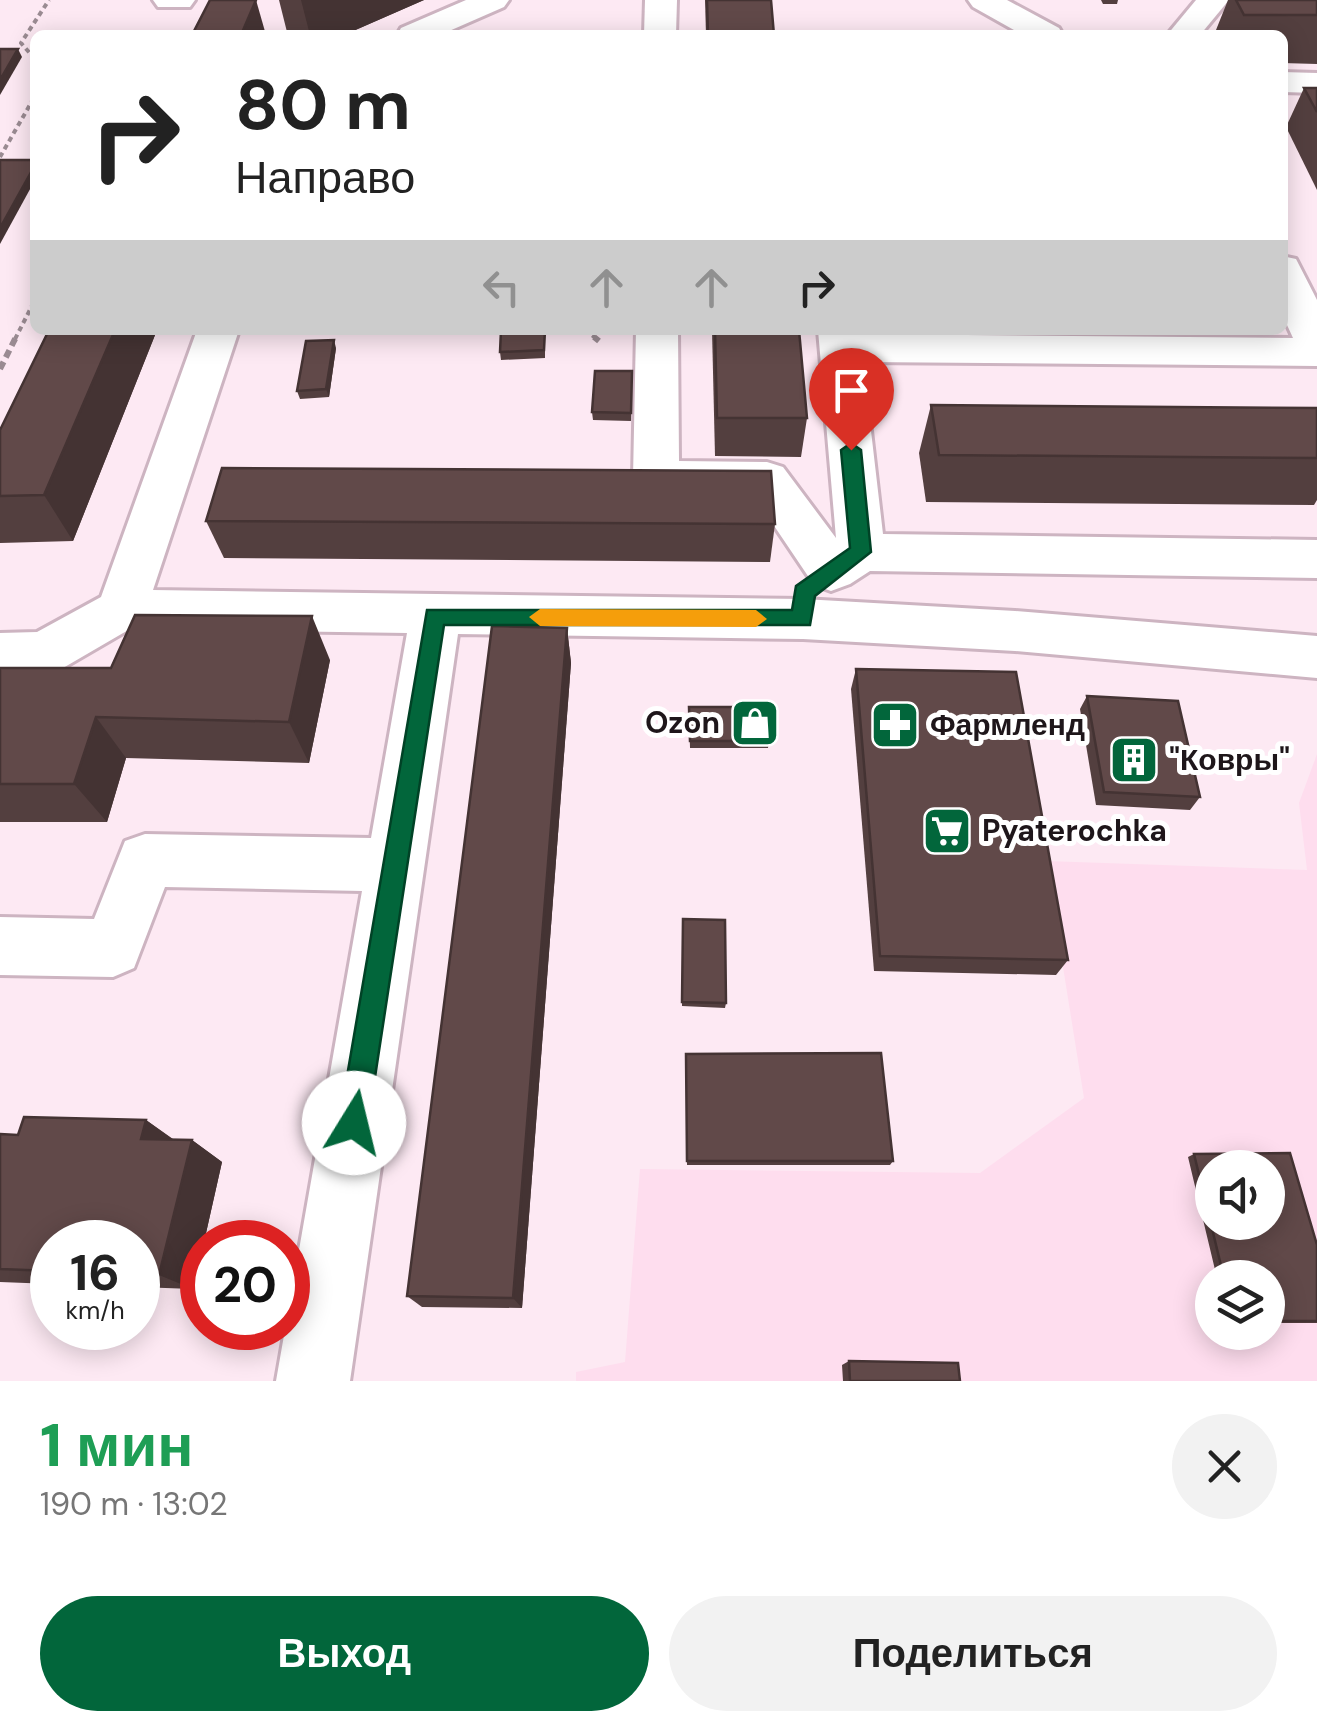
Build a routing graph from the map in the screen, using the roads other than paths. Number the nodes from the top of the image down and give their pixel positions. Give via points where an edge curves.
1 (169, 0) edge
2 (178, 0) edge
3 (492, 0) edge
4 (660, 0) edge
5 (984, 0) edge
6 (1213, 0) edge
7 (424, 30) edge
8 (660, 30) edge
9 (1038, 30) edge
10 (1187, 30) edge
11 (1288, 82) edge
12 (1317, 83) edge
13 (1288, 282) edge
14 (216, 335) edge
15 (657, 335) edge
16 (840, 339) edge
17 (1317, 348) edge
18 (1317, 559) edge
19 (847, 561) junction
20 (122, 609) junction
21 (435, 616) junction
22 (803, 619) junction
23 (0, 654) edge
24 (1317, 656) edge
25 (394, 866) junction
26 (0, 946) edge
27 (313, 1381) edge

1 - 2 lane
3 - 7 lane
4 - 8 lane
5 - 9 lane
6 - 10 lane
11 - 12 lane
13 - 17 lane
14 - 20 lane
15 - 19 lane via 656,478 768,480
16 - 17 lane
16 - 19 lane
18 - 19 lane
19 - 22 lane via 804,592
20 - 21 lane
20 - 23 lane via 45,654
21 - 22 lane
21 - 25 lane
22 - 24 lane
25 - 26 lane via 144,860 113,948
25 - 27 lane

